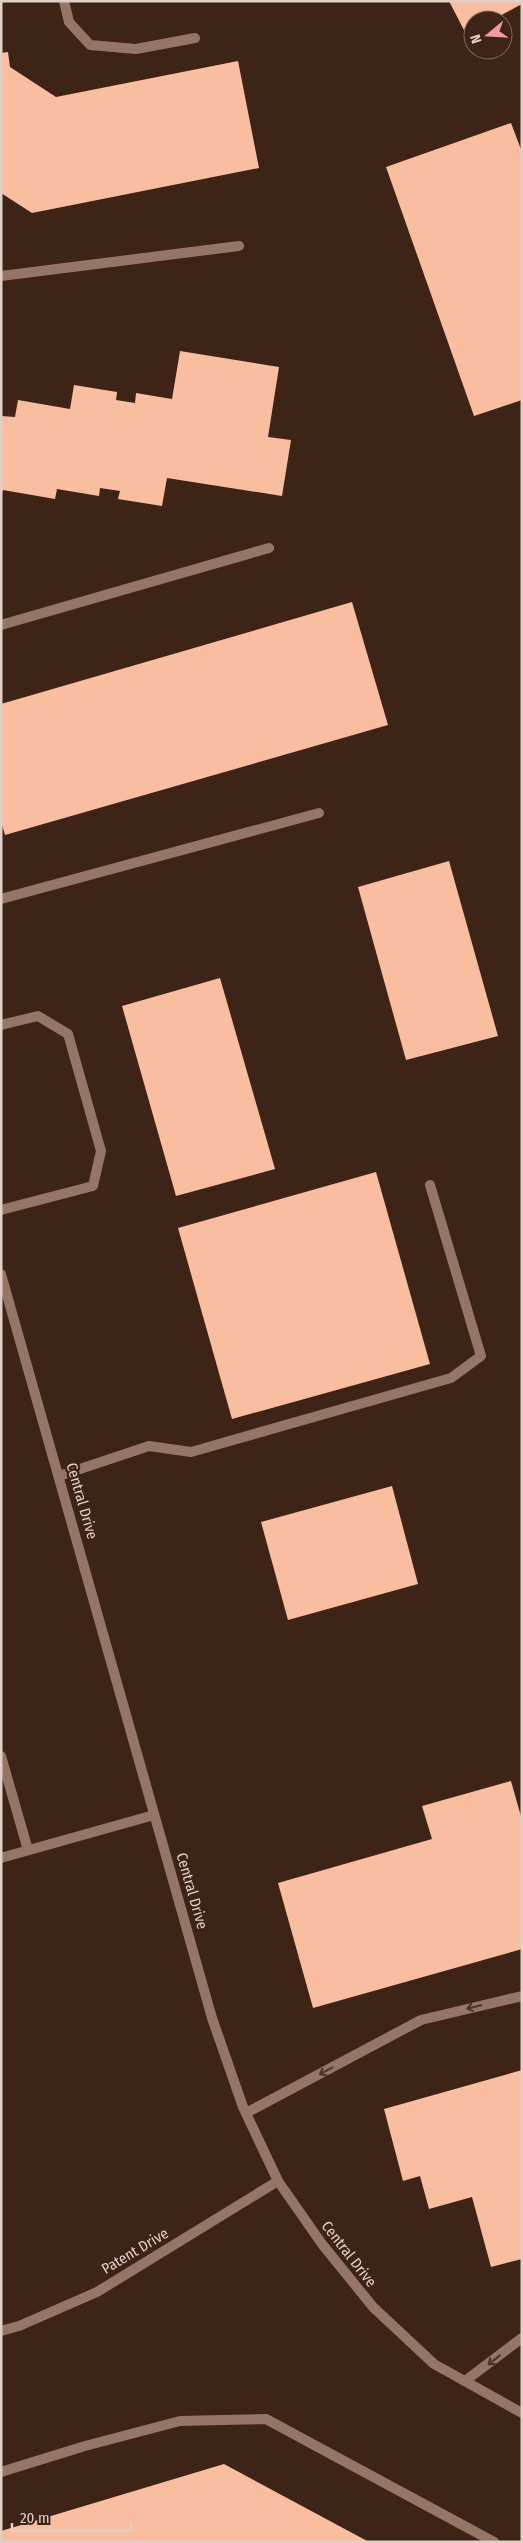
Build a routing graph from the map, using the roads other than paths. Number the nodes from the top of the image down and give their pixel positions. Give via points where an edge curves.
1 (64, 1) edge
2 (195, 38) dead end
3 (239, 246) dead end
4 (1, 276) edge
5 (269, 548) dead end
6 (1, 625) edge
7 (319, 813) dead end
8 (1, 899) edge
9 (1, 1025) edge
10 (430, 1185) dead end
11 (1, 1210) edge
12 (1, 1274) edge
13 (59, 1476) junction
14 (1, 1756) edge
15 (154, 1815) junction
16 (28, 1850) junction
17 (1, 1858) edge
18 (522, 1996) edge
19 (246, 2113) junction
20 (278, 2181) junction
21 (1, 2331) edge
22 (522, 2338) edge
23 (465, 2382) junction
24 (522, 2413) edge
25 (1, 2472) edge
26 (494, 2542) edge

1 - 2 street via 69,22 90,45 136,49
3 - 4 street
5 - 6 street
7 - 8 street
9 - 11 street via 38,1016 68,1034 101,1150 93,1186
10 - 13 street via 481,1356 452,1378 200,1450 191,1452 149,1446
12 - 13 street, Central Drive
13 - 15 street, Central Drive
14 - 16 street
15 - 16 street
15 - 19 street, Central Drive via 212,2018
16 - 17 street
18 -> 19 street via 421,2020
19 - 20 street, Central Drive
20 - 21 street, Patent Drive via 97,2292
20 - 23 street, Central Drive via 322,2244 373,2308 434,2364
22 -> 23 street
23 - 24 street, Central Drive
25 - 26 street via 180,2421 266,2419

